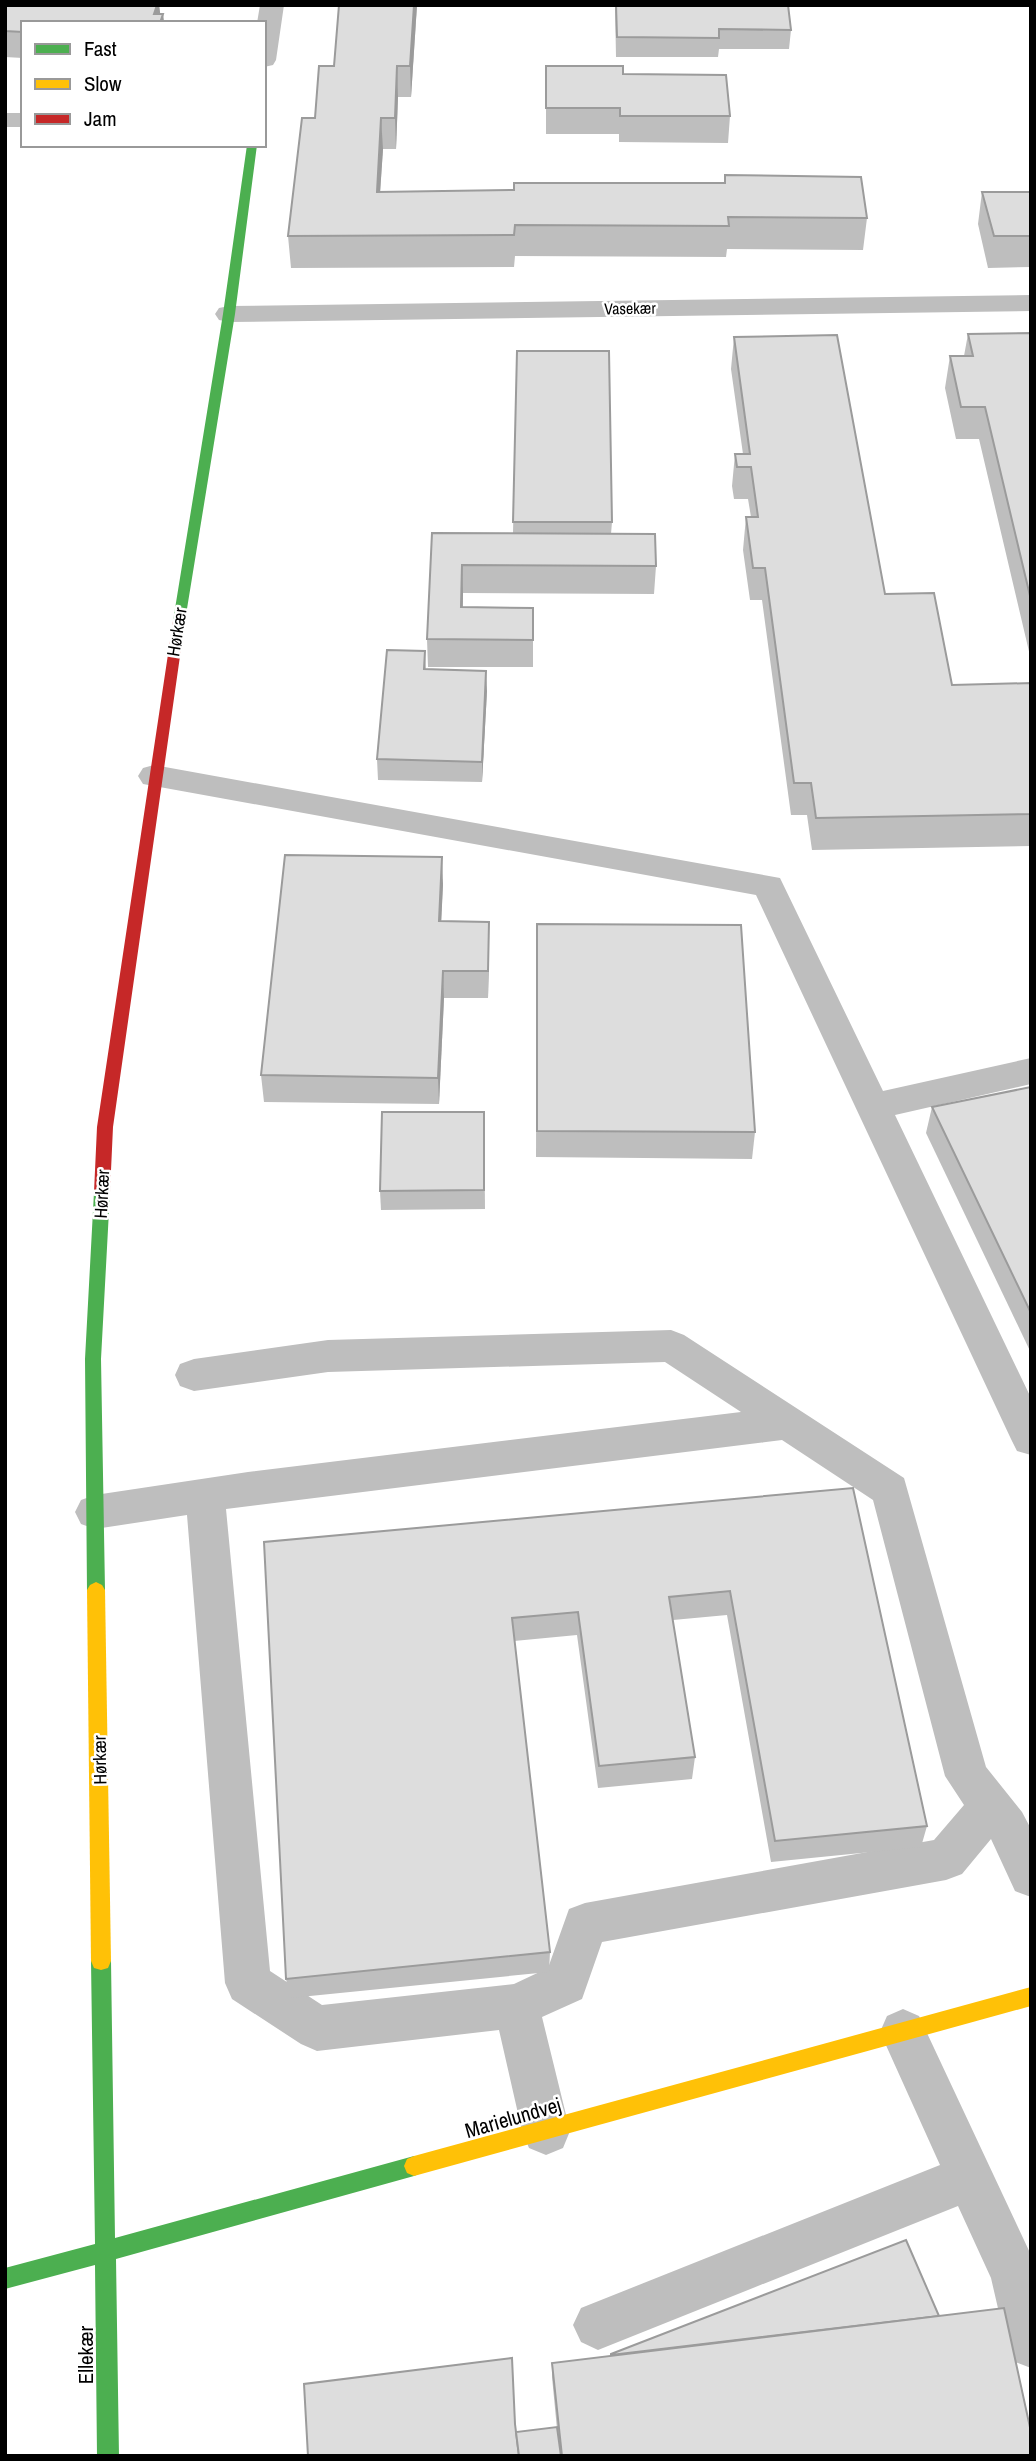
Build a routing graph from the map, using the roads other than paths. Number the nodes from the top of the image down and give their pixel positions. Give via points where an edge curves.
1 (272, 5) edge
2 (266, 46) edge
3 (252, 147) edge
4 (1031, 303) edge
5 (229, 314) junction
6 (154, 776) junction
7 (1031, 1071) edge
8 (875, 1106) junction
9 (194, 1375) dead end
10 (787, 1423) junction
11 (1031, 1439) edge
12 (205, 1495) junction
13 (95, 1512) junction
14 (991, 1806) junction
15 (1031, 1876) edge
16 (1031, 1996) edge
17 (516, 2006) junction
18 (903, 2032) junction
19 (546, 2131) junction
20 (971, 2177) junction
21 (107, 2253) junction
22 (5, 2279) edge
23 (598, 2325) dead end
24 (1031, 2343) edge
25 (108, 2456) edge

1 - 2 street
3 - 5 street, Hørkær
4 - 5 street, Vasekær
5 - 6 street, Hørkær
6 - 8 lane via 768,886
6 - 13 street, Hørkær via 105,1127 93,1359
7 - 8 lane
8 - 11 lane
9 - 10 lane via 328,1356 671,1346
10 - 12 lane
10 - 14 lane via 890,1490 967,1776
12 - 13 lane
12 - 17 lane via 248,1983 317,2028
13 - 21 street, Hørkær
14 - 15 lane via 1007,1826
14 - 17 lane via 946,1859 585,1924 566,1983
16 - 18 street, Marielundvej
17 - 19 lane
18 - 19 street, Marielundvej
18 - 20 lane
19 - 21 street, Marielundvej
20 - 23 lane
20 - 24 lane via 1015,2275
21 - 22 street, Marielundvej
21 - 25 street, Ellekær

